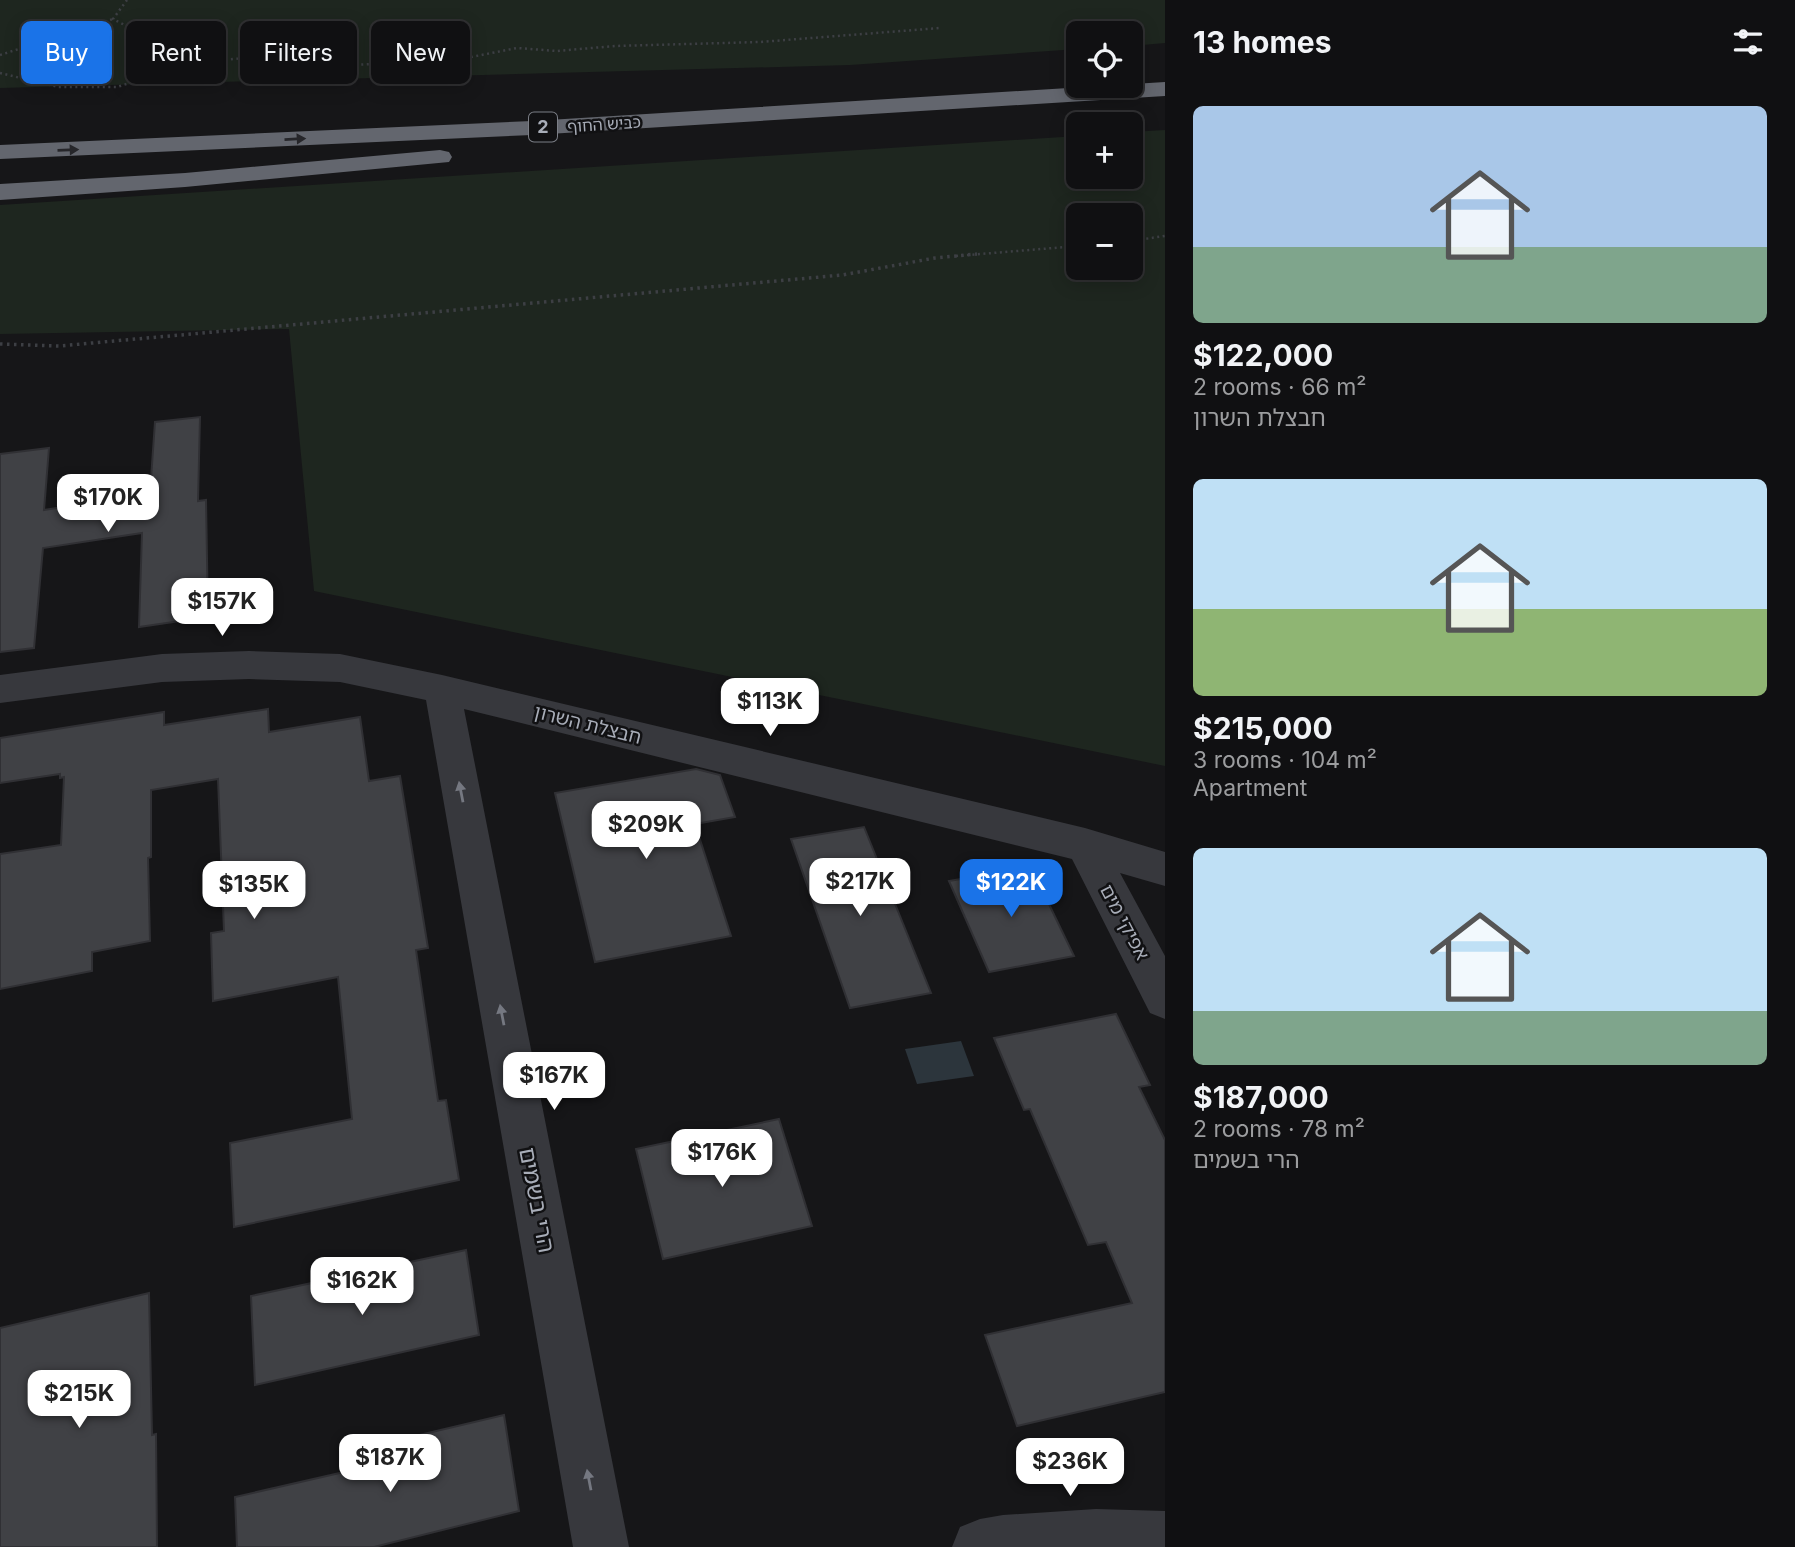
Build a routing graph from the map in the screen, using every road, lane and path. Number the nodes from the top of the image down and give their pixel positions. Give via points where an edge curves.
1 (127, 0) edge
2 (113, 19) junction
3 (126, 26) edge
4 (940, 29) dead end
5 (0, 55) edge
6 (226, 60) edge
7 (0, 73) edge
8 (128, 84) edge
9 (1165, 89) edge
10 (1143, 90) edge
11 (1066, 94) edge
12 (1066, 95) edge
13 (593, 143) junction
14 (0, 152) edge
15 (0, 173) edge
16 (0, 192) edge
17 (1165, 236) edge
18 (1143, 239) edge
19 (1066, 247) edge
20 (0, 344) edge
21 (0, 689) edge
22 (442, 689) junction
23 (1085, 845) junction
24 (1165, 869) edge
25 (1165, 999) edge
26 (1165, 1539) edge
27 (601, 1547) edge
28 (980, 1547) edge

1 - 2 path
2 - 3 path
2 - 5 path
4 - 6 path via 760,43 557,51 517,48 456,61 330,66 298,56
7 - 8 path via 58,87
9 - 10 highway, כביש החוף / 2
14 -> 11 highway, כביש החוף / 2 via 532,128
12 - 13 highway
13 - 15 highway
13 - 16 highway
17 - 18 path
19 - 20 path via 936,258 842,275 87,344
21 - 22 street, חבצלת השרון via 162,668 249,665 340,668
22 - 23 street, חבצלת השרון
27 -> 22 street, הרי בשמים
23 - 24 street, חבצלת השרון
23 - 25 street, אפיקי מים
26 - 28 street via 1037,1537

